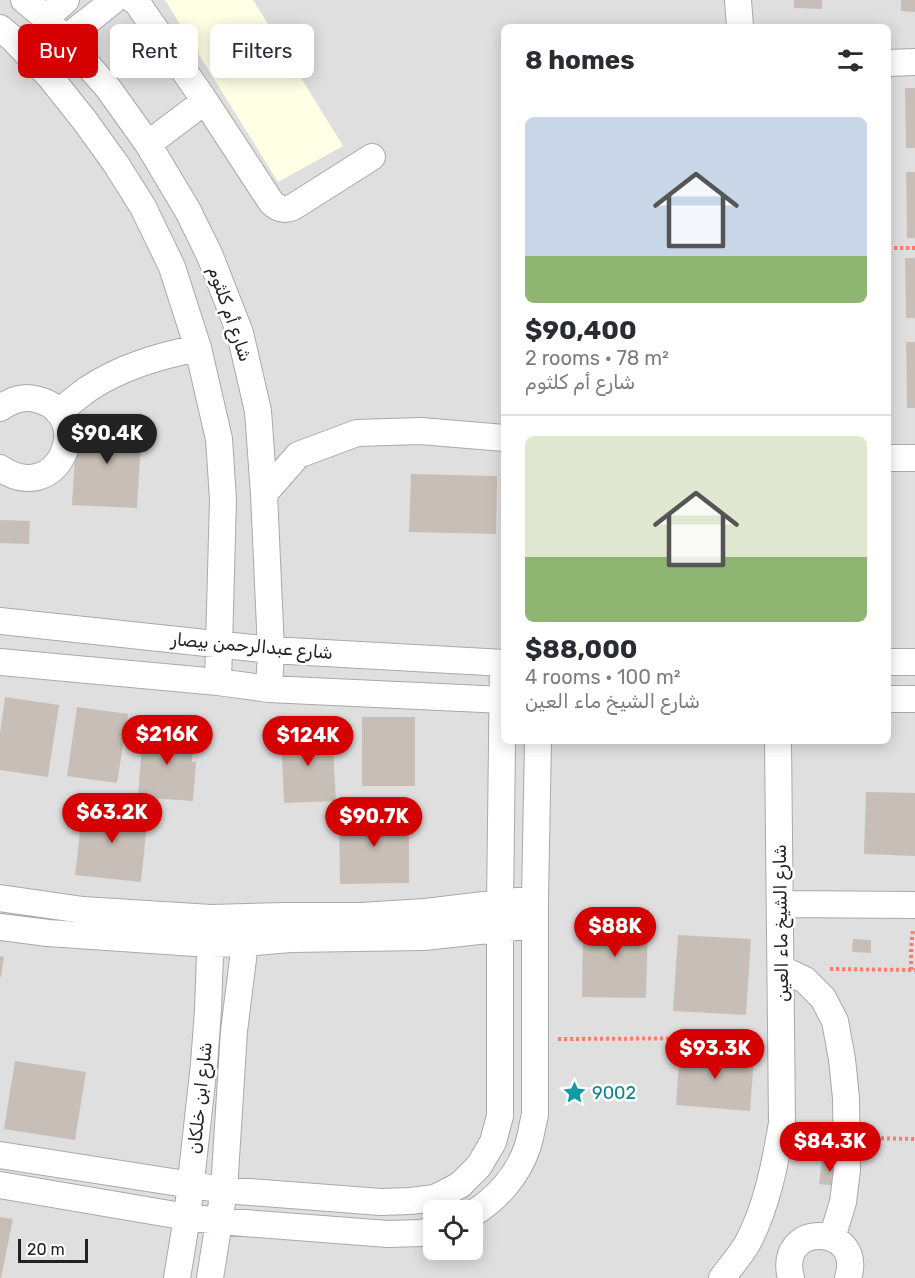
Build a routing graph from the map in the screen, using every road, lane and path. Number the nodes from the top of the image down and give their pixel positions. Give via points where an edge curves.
1 (24, 0) edge
2 (66, 0) edge
3 (114, 0) edge
4 (738, 0) edge
5 (143, 3) edge
6 (46, 9) edge
7 (56, 24) edge
8 (84, 24) edge
9 (740, 24) edge
10 (0, 28) edge
11 (915, 62) edge
12 (891, 63) edge
13 (98, 77) edge
14 (205, 101) junction
15 (148, 144) junction
16 (372, 157) dead end
17 (891, 248) edge
18 (915, 248) edge
19 (198, 348) junction
20 (0, 408) edge
21 (58, 412) junction
22 (501, 438) edge
23 (891, 458) edge
24 (915, 458) edge
25 (0, 468) edge
26 (264, 494) junction
27 (0, 621) edge
28 (218, 645) junction
29 (271, 650) junction
30 (0, 662) edge
31 (891, 662) edge
32 (915, 662) edge
33 (501, 663) edge
34 (218, 682) junction
35 (269, 689) junction
36 (891, 699) edge
37 (915, 699) edge
38 (501, 700) edge
39 (502, 744) edge
40 (538, 744) edge
41 (778, 744) edge
42 (0, 898) edge
43 (535, 899) junction
44 (781, 904) junction
45 (915, 905) edge
46 (500, 916) junction
47 (246, 917) junction
48 (211, 918) junction
49 (915, 922) edge
50 (535, 925) junction
51 (0, 927) edge
52 (245, 943) junction
53 (210, 944) junction
54 (782, 969) junction
55 (829, 969) dead end
56 (913, 970) edge
57 (782, 1038) junction
58 (535, 1039) junction
59 (847, 1138) junction
60 (915, 1139) edge
61 (0, 1155) edge
62 (190, 1184) junction
63 (0, 1185) edge
64 (224, 1190) junction
65 (483, 1207) edge
66 (187, 1217) junction
67 (219, 1221) junction
68 (423, 1233) edge
69 (832, 1238) junction
70 (746, 1244) junction
71 (177, 1278) edge
72 (210, 1278) edge
73 (722, 1278) edge
74 (740, 1278) edge
75 (791, 1278) edge
76 (848, 1278) edge

1 - 6 street, شارع أم كلثوم
2 - 6 street
3 - 8 street
4 - 9 street
5 - 14 street
6 - 7 street, شارع أم كلثوم
10 - 19 street via 50,77 138,198 171,267
11 - 12 street
13 - 15 street, شارع أم كلثوم
14 - 15 street
14 - 16 street via 271,202 281,209 293,207
15 - 26 street, شارع أم كلثوم via 210,256 240,333 258,411
17 - 18 path
19 - 21 street via 160,356 123,370 89,388
19 - 28 street via 220,449 223,500
20 - 21 street via 19,398 30,398 51,405
21 - 25 street via 68,443 59,463 31,478
22 - 26 street via 421,431 357,433 298,455
23 - 24 street
26 - 29 street, شارع أم كلثوم
27 - 28 street, شارع عبدالرحمن بيصار
28 - 29 street, شارع عبدالرحمن بيصار
28 - 34 street
29 - 33 street, شارع عبدالرحمن بيصار
29 - 35 street, شارع أم كلثوم
30 - 34 street
31 - 32 street
34 - 35 street
35 - 38 street
36 - 37 street
39 - 46 street
40 - 43 street
41 - 44 street, شارع الشيخ ماء العين
42 - 48 street via 83,910
43 - 46 street
43 - 50 street
44 - 45 street
44 - 54 street, شارع الشيخ ماء العين
46 - 47 street via 425,912
46 - 50 street
46 - 52 street via 424,937
46 - 64 street via 500,1116 493,1142 479,1166 460,1185 435,1198 381,1202
47 - 48 street
47 - 52 street, شارع ابن خلكان
48 - 53 street, شارع ابن خلكان
49 - 56 path
50 - 58 street
51 - 53 street
52 - 53 street
52 - 64 street, شارع ابن خلكان via 234,1030
53 - 62 street, شارع ابن خلكان via 204,1064
54 - 57 street, شارع الشيخ ماء العين
54 - 59 street via 805,980 823,998 835,1020 846,1098
55 - 56 path
57 - 58 path
57 - 70 street, شارع الشيخ ماء العين via 781,1134 763,1205
58 - 65 street via 535,1115 527,1149 510,1180
59 - 60 path
59 - 69 street via 843,1202
61 - 62 street
62 - 64 street
62 - 66 street, شارع ابن خلكان
63 - 66 street
64 - 67 street, شارع ابن خلكان
66 - 67 street
66 - 71 street, شارع ابن خلكان
67 - 68 street via 388,1234
67 - 72 street, شارع ابن خلكان
69 - 75 street via 807,1237 797,1245 790,1255
69 - 76 street via 848,1254
70 - 73 street, شارع الشيخ ماء العين
70 - 74 street, شارع الشيخ ماء العين

